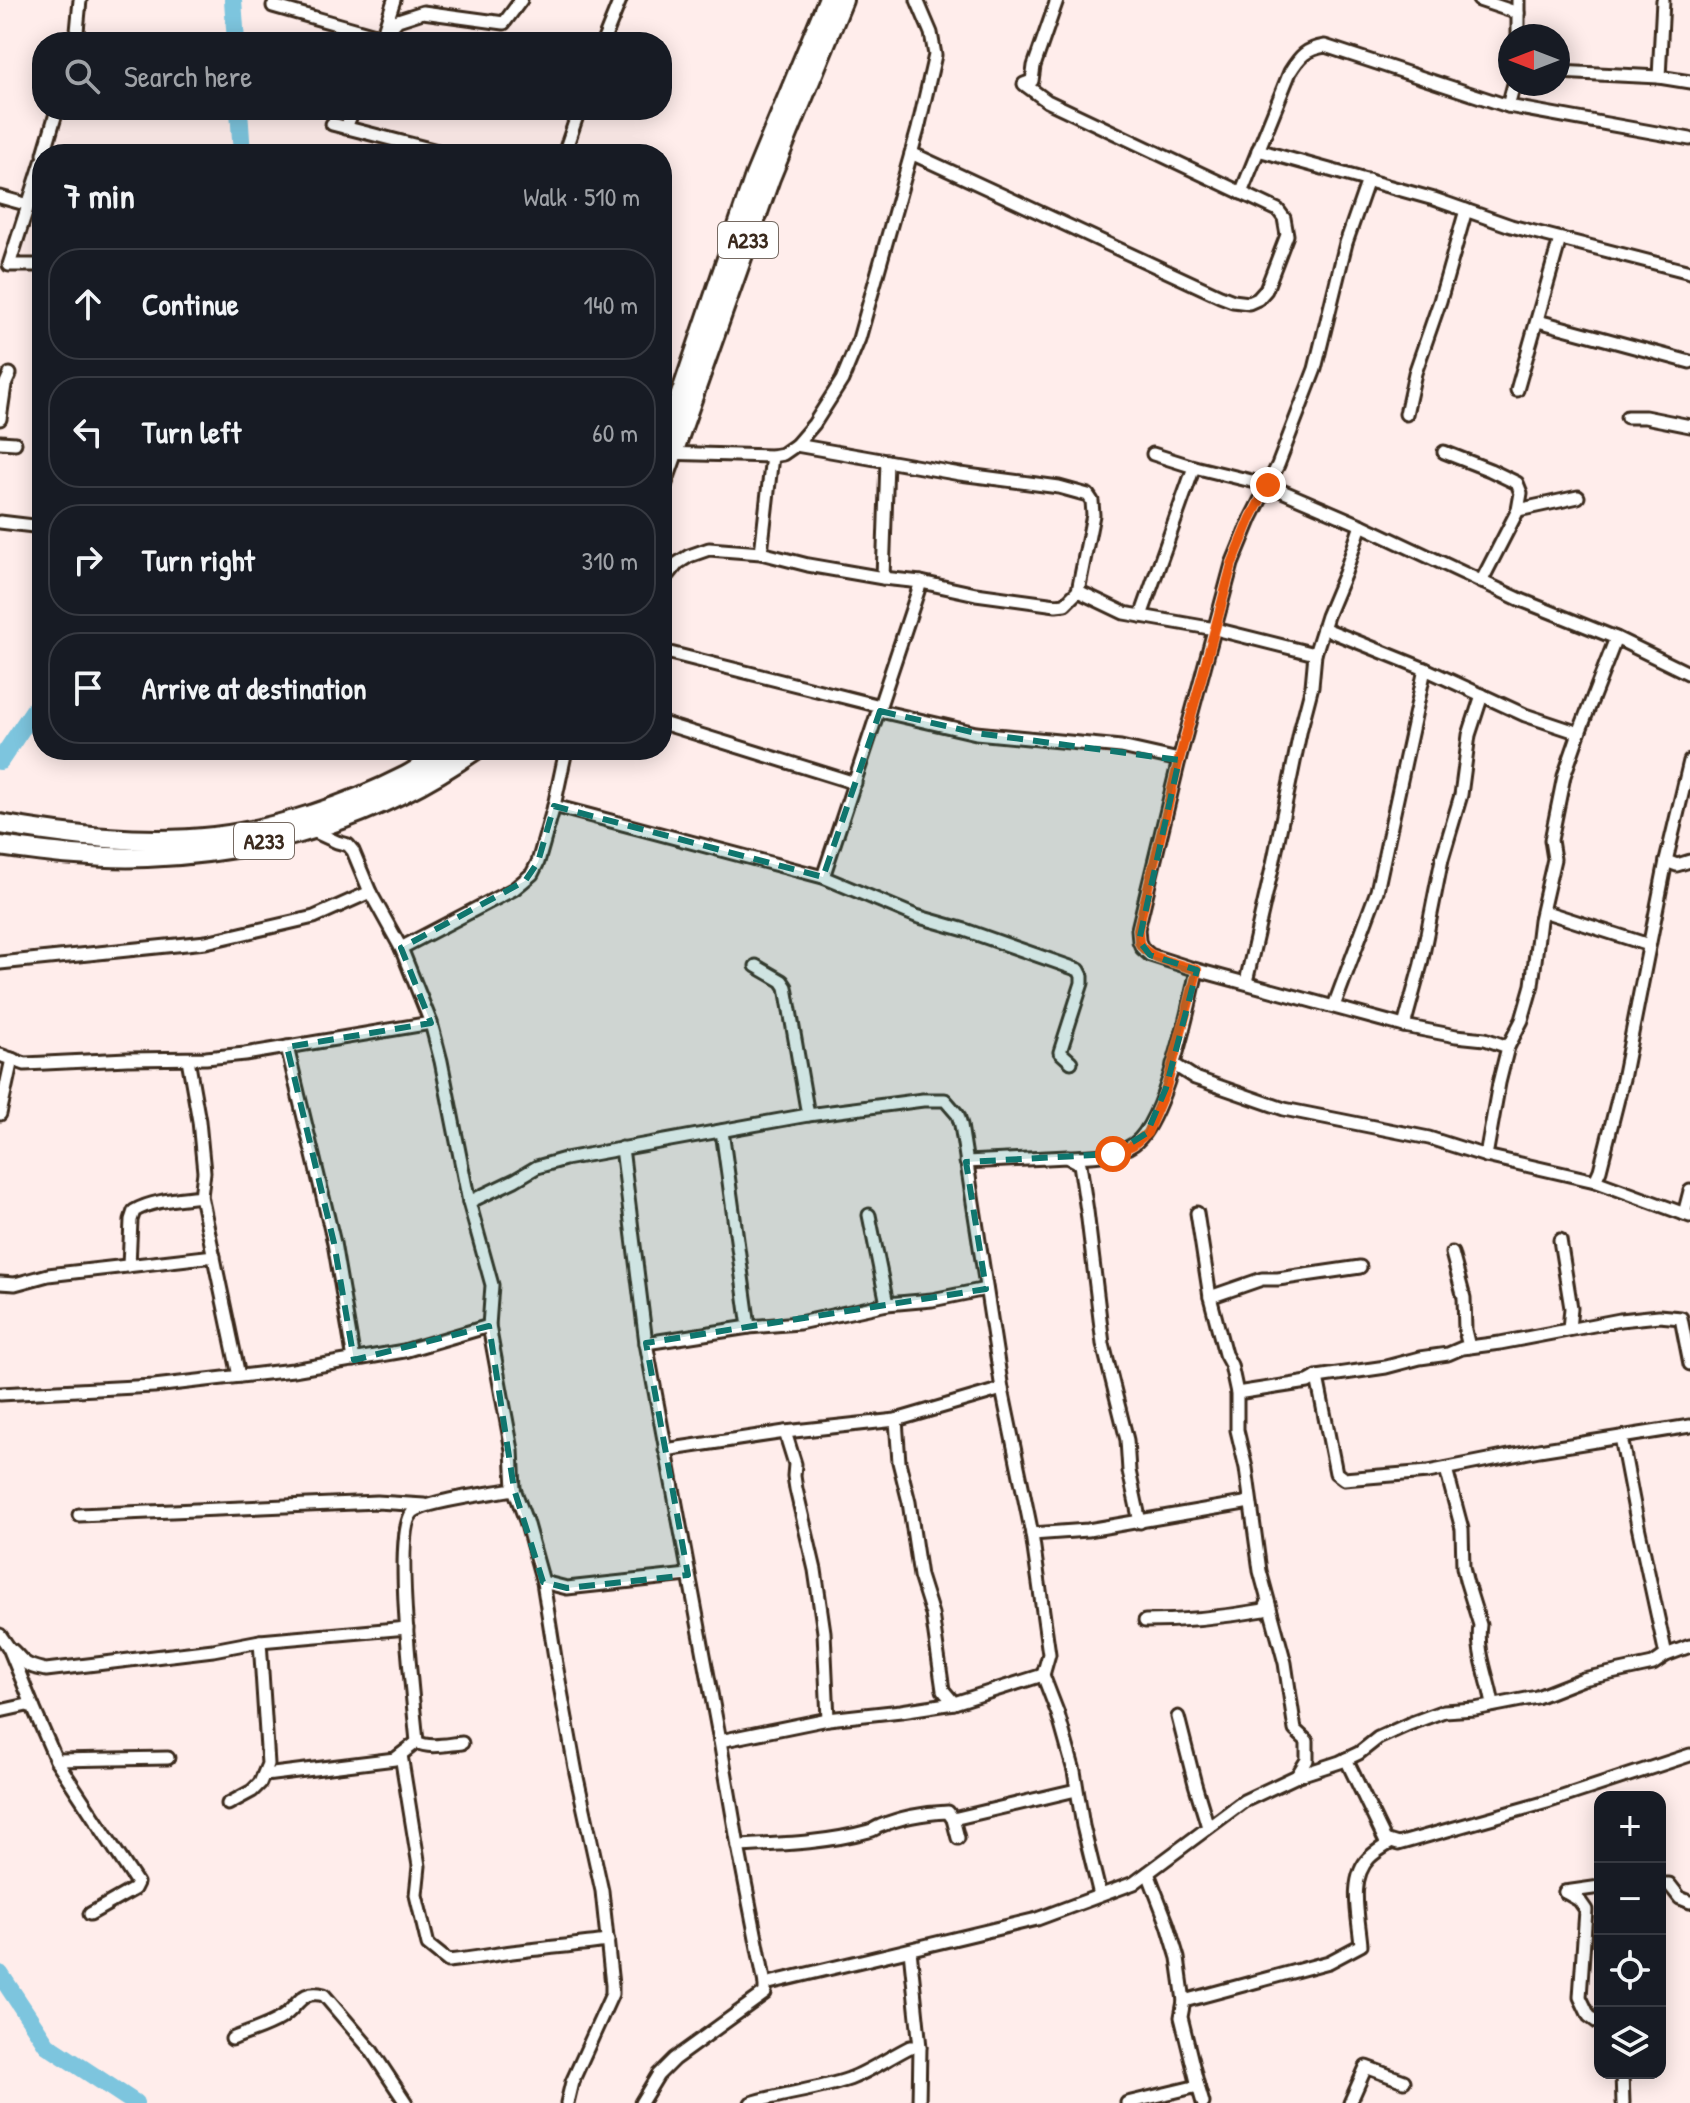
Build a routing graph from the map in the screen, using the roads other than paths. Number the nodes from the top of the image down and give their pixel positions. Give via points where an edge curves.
1 (80, 0) edge
2 (394, 0) edge
3 (521, 0) edge
4 (620, 0) edge
5 (917, 0) edge
6 (1057, 0) edge
7 (1479, 0) edge
8 (1663, 0) edge
9 (829, 2) edge
10 (273, 6) dead end
11 (1518, 6) edge
12 (77, 32) edge
13 (358, 32) edge
14 (383, 32) edge
15 (387, 32) edge
16 (607, 32) edge
17 (1570, 73) edge
18 (1659, 77) junction
19 (1690, 82) edge
20 (1511, 96) edge
21 (1508, 106) junction
22 (54, 120) edge
23 (349, 120) edge
24 (576, 120) edge
25 (332, 124) dead end
26 (346, 128) junction
27 (1690, 139) edge
28 (47, 144) edge
29 (409, 144) edge
30 (567, 144) edge
31 (1258, 150) junction
32 (911, 153) junction
33 (1368, 180) junction
34 (1241, 193) junction
35 (32, 195) edge
36 (0, 197) edge
37 (29, 205) junction
38 (1466, 210) junction
39 (1560, 239) junction
40 (32, 265) edge
41 (1690, 272) edge
42 (1538, 321) junction
43 (1690, 362) edge
44 (10, 374) dead end
45 (1517, 390) dead end
46 (672, 409) edge
47 (1406, 414) dead end
48 (1627, 417) dead end
49 (0, 419) edge
50 (1690, 426) edge
51 (672, 436) edge
52 (0, 442) edge
53 (15, 443) dead end
54 (796, 445) junction
55 (672, 452) edge
56 (1444, 452) dead end
57 (1153, 454) dead end
58 (772, 456) junction
59 (887, 461) junction
60 (1194, 467) junction
61 (1268, 485) junction
62 (1578, 497) dead end
63 (1518, 510) junction
64 (0, 522) edge
65 (1361, 525) junction
66 (32, 526) edge
67 (761, 553) junction
68 (672, 570) edge
69 (883, 578) junction
70 (921, 582) junction
71 (1481, 582) junction
72 (1078, 591) junction
73 (1141, 616) junction
74 (1323, 628) junction
75 (1215, 629) junction
76 (1616, 638) junction
77 (672, 654) edge
78 (1315, 654) junction
79 (1425, 669) junction
80 (1687, 671) edge
81 (1482, 695) junction
82 (880, 708) junction
83 (672, 726) edge
84 (1579, 733) junction
85 (432, 760) edge
86 (459, 760) edge
87 (564, 760) edge
88 (1179, 760) junction
89 (1690, 761) edge
90 (855, 783) junction
91 (554, 806) junction
92 (0, 824) edge
93 (311, 830) junction
94 (0, 846) edge
95 (1666, 861) junction
96 (1690, 861) edge
97 (823, 877) junction
98 (370, 892) junction
99 (1543, 911) junction
100 (1649, 945) junction
101 (401, 948) junction
102 (0, 963) edge
103 (756, 966) dead end
104 (1197, 970) junction
105 (1246, 982) junction
106 (1334, 1006) junction
107 (431, 1023) junction
108 (1404, 1026) junction
109 (287, 1047) junction
110 (1508, 1047) junction
111 (0, 1055) edge
112 (12, 1059) junction
113 (188, 1059) junction
114 (1071, 1062) dead end
115 (1173, 1064) junction
116 (0, 1114) edge
117 (808, 1115) junction
118 (722, 1131) junction
119 (622, 1148) junction
120 (1486, 1156) junction
121 (1067, 1157) junction
122 (966, 1162) junction
123 (1595, 1181) junction
124 (1690, 1191) edge
125 (201, 1196) junction
126 (469, 1202) junction
127 (1197, 1213) dead end
128 (869, 1215) dead end
129 (1687, 1215) edge
130 (1560, 1240) dead end
131 (1452, 1253) dead end
132 (214, 1256) junction
133 (129, 1266) junction
134 (1360, 1267) dead end
135 (0, 1283) edge
136 (986, 1289) junction
137 (1210, 1297) junction
138 (887, 1304) junction
139 (489, 1326) junction
140 (749, 1327) junction
141 (1569, 1329) junction
142 (646, 1343) junction
143 (1469, 1347) junction
144 (354, 1360) junction
145 (1690, 1364) edge
146 (239, 1376) junction
147 (1317, 1377) junction
148 (1002, 1389) junction
149 (1237, 1393) junction
150 (0, 1394) edge
151 (896, 1420) junction
152 (1690, 1426) edge
153 (785, 1432) junction
154 (1621, 1437) junction
155 (665, 1450) junction
156 (1446, 1469) junction
157 (514, 1489) junction
158 (1250, 1502) junction
159 (425, 1505) junction
160 (79, 1515) dead end
161 (1140, 1522) junction
162 (1032, 1534) junction
163 (688, 1575) junction
164 (543, 1582) junction
165 (1267, 1604) junction
166 (1145, 1621) dead end
167 (407, 1628) junction
168 (0, 1635) edge
169 (260, 1641) junction
170 (1690, 1646) edge
171 (9, 1648) junction
172 (1666, 1655) junction
173 (1043, 1675) junction
174 (943, 1690) junction
175 (954, 1703) junction
176 (1493, 1705) junction
177 (932, 1706) junction
178 (33, 1707) junction
179 (0, 1711) edge
180 (1178, 1717) dead end
181 (828, 1719) junction
182 (720, 1741) junction
183 (417, 1742) junction
184 (462, 1743) dead end
185 (1306, 1751) junction
186 (401, 1755) junction
187 (1690, 1755) edge
188 (168, 1758) dead end
189 (1346, 1759) junction
190 (56, 1760) junction
191 (1328, 1765) junction
192 (265, 1775) junction
193 (1297, 1776) junction
194 (1076, 1790) junction
195 (228, 1804) dead end
196 (953, 1819) junction
197 (1208, 1827) junction
198 (958, 1838) dead end
199 (1390, 1843) junction
200 (738, 1846) junction
201 (1148, 1873) junction
202 (1666, 1884) edge
203 (1594, 1888) edge
204 (1100, 1895) junction
205 (1690, 1902) edge
206 (90, 1914) dead end
207 (608, 1941) junction
208 (910, 1950) junction
209 (765, 1984) junction
210 (1184, 2001) junction
211 (1594, 2020) edge
212 (232, 2039) dead end
213 (920, 2047) junction
214 (1622, 2079) edge
215 (1404, 2081) dead end
216 (1198, 2086) junction
217 (406, 2103) edge
218 (567, 2103) edge
219 (641, 2103) edge
220 (751, 2103) edge
221 (919, 2103) edge
222 (1127, 2103) edge
223 (1203, 2103) edge
224 (1350, 2103) edge
225 (1623, 2103) edge

1 - 12 street
2 - 14 street
3 - 15 street via 504,23 423,12 398,20
4 - 16 street
5 - 32 street via 935,55
6 - 34 street via 1032,81 1024,84 1047,101
7 - 11 street
8 - 18 street
9 - 46 highway, A233 via 755,176
9 - 51 highway, A233 via 770,178
10 - 13 street
17 - 18 street
18 - 19 street
20 - 21 street
21 - 27 street
21 - 31 street via 1325,46 1300,56
22 - 28 street
23 - 26 street
24 - 30 street
25 - 26 street
26 - 29 street
31 - 33 street
31 - 34 street
32 - 34 street via 1220,296 1249,303 1266,290 1287,235 1278,210
32 - 54 street via 859,339 842,380
33 - 38 street
33 - 61 street via 1346,243 1315,369
35 - 37 street
36 - 37 street
37 - 40 street via 9,265
38 - 39 street
38 - 47 street
39 - 41 street
39 - 42 street
42 - 43 street
42 - 45 street
44 - 49 street
48 - 50 street
52 - 53 street
54 - 58 street
54 - 59 street
55 - 58 street
56 - 63 street via 1517,483
57 - 60 street
58 - 67 street
59 - 69 street
59 - 72 street via 1088,495 1093,515
60 - 61 street
60 - 73 street
61 - 65 street
61 - 75 street via 1232,564
62 - 63 street
63 - 71 street
64 - 66 street
65 - 71 street
65 - 74 street
67 - 68 street via 709,549
67 - 69 street
69 - 70 street
70 - 72 street via 1056,605
70 - 82 street
71 - 76 street
72 - 73 street
73 - 75 street
74 - 78 street
74 - 79 street
75 - 78 street
75 - 88 street
76 - 80 street
76 - 84 street
77 - 82 street
78 - 105 street
79 - 81 street
79 - 106 street via 1377,891
81 - 84 street
81 - 108 street
82 - 88 street via 976,733 1121,747
82 - 90 street
83 - 90 street
84 - 99 street via 1551,840 1554,859
85 - 92 highway, A233 via 330,809 214,837 113,839
86 - 93 highway, A233 via 414,787
87 - 91 street
88 - 104 street via 1139,941 1150,955
89 - 95 street
90 - 97 street
91 - 97 street
91 - 101 street via 538,862 525,881
93 - 94 highway, A233 via 217,851 147,857 74,856
93 - 98 street via 348,845
95 - 96 street
95 - 100 street
97 - 114 street via 916,916 1079,970 1082,983 1060,1052
98 - 101 street
98 - 102 street via 314,917 206,942
99 - 100 street
99 - 110 street via 1532,985
100 - 123 street via 1623,1079
101 - 107 street
103 - 117 street via 786,987
104 - 105 street
104 - 115 street
105 - 106 street
106 - 108 street
107 - 109 street
107 - 126 street
108 - 110 street
109 - 113 street
109 - 144 street via 334,1243
110 - 120 street
111 - 112 street
112 - 113 street via 25,1064
112 - 116 street
113 - 125 street via 204,1172
115 - 120 street via 1195,1078 1284,1109 1429,1138
115 - 121 street via 1147,1133 1113,1154
117 - 118 street
117 - 122 street via 945,1100 958,1115
118 - 119 street
118 - 140 street
119 - 126 street via 537,1167
119 - 142 street
120 - 123 street
121 - 122 street
121 - 161 street via 1080,1164 1103,1344
122 - 136 street
123 - 129 street
124 - 129 street
125 - 132 street
125 - 133 street via 134,1211
126 - 139 street via 492,1285
127 - 137 street
128 - 138 street
130 - 141 street via 1571,1308
131 - 143 street
132 - 133 street
132 - 146 street
133 - 135 street
134 - 137 street via 1262,1279
136 - 138 street
136 - 148 street
137 - 149 street
138 - 140 street via 799,1323
139 - 144 street
139 - 157 street
140 - 142 street
141 - 143 street
141 - 145 street via 1659,1316 1681,1318
142 - 155 street
143 - 147 street
144 - 146 street
146 - 150 street
147 - 149 street
147 - 156 street via 1336,1473 1344,1479
148 - 151 street
148 - 162 street
149 - 158 street via 1237,1430
151 - 153 street
151 - 174 street via 899,1462
152 - 154 street
153 - 155 street
153 - 181 street via 815,1570
154 - 156 street
154 - 172 street
155 - 163 street
156 - 176 street
157 - 159 street
157 - 164 street
158 - 161 street
158 - 165 street
159 - 160 street via 377,1502
159 - 167 street via 409,1515 405,1527
161 - 162 street
162 - 173 street via 1049,1654
163 - 164 street via 567,1588
163 - 182 street
164 - 207 street
165 - 166 street via 1264,1610 1243,1615
165 - 185 street via 1285,1663 1295,1730 1307,1741
167 - 169 street
167 - 183 street
168 - 171 street
169 - 171 street via 46,1670 24,1663
169 - 192 street
170 - 172 street
171 - 178 street
172 - 176 street via 1653,1664
173 - 175 street
173 - 194 street
174 - 175 street
174 - 177 street
175 - 177 street
176 - 189 street via 1432,1715 1378,1738
177 - 181 street
178 - 179 street
178 - 190 street
180 - 197 street
181 - 182 street
182 - 200 street
183 - 184 street
183 - 186 street
185 - 191 street
185 - 193 street
186 - 192 street
186 - 207 street via 419,1866 416,1895 428,1945 448,1961
187 - 199 street via 1547,1802
188 - 190 street
189 - 191 street
189 - 199 street
190 - 206 street via 137,1883
191 - 193 street
192 - 195 street via 252,1791
193 - 197 street via 1244,1801
194 - 196 street
194 - 204 street
196 - 198 street
196 - 200 street via 948,1812 933,1812 842,1837
197 - 201 street
199 - 210 street via 1361,1868 1356,1887 1361,1945 1329,1962
200 - 209 street
201 - 204 street
201 - 210 street via 1175,1947
202 - 205 street
203 - 211 street via 1565,1892 1586,1910 1580,1997
204 - 208 street via 1037,1919
207 - 218 street via 612,1994
208 - 209 street
208 - 213 street
209 - 219 street via 765,1993 674,2059
210 - 216 street via 1181,2017
212 - 217 street via 282,2018 301,1998 324,1995 371,2050
213 - 220 street via 910,2047 851,2078
213 - 221 street
214 - 225 street
215 - 224 street via 1366,2067
216 - 222 street
216 - 223 street

